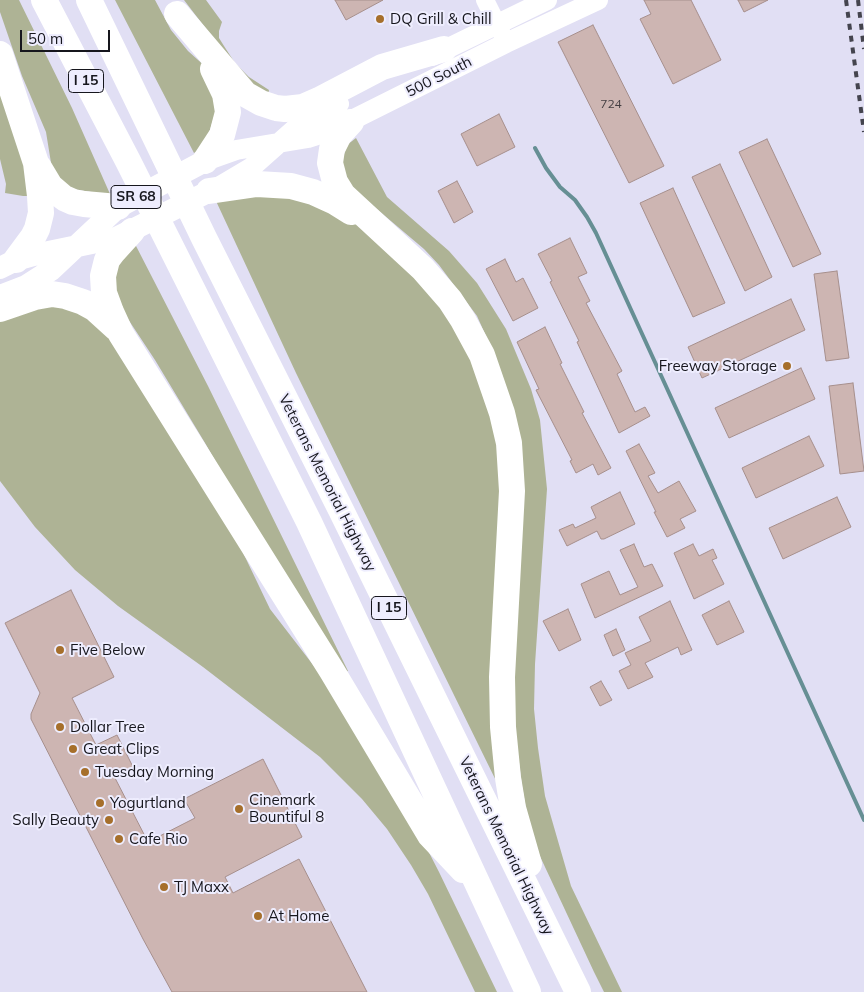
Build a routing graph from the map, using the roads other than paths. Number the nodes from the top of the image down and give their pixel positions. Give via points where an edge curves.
1 (44, 0) edge
2 (89, 0) edge
3 (485, 0) edge
4 (548, 0) edge
5 (598, 0) edge
6 (172, 7) edge
7 (497, 24) junction
8 (506, 44) junction
9 (444, 49) junction
10 (0, 54) edge
11 (351, 122) junction
12 (277, 144) junction
13 (205, 160) junction
14 (36, 163) junction
15 (209, 191) junction
16 (118, 207) junction
17 (132, 231) junction
18 (389, 238) junction
19 (76, 246) junction
20 (8, 264) edge
21 (0, 296) edge
22 (0, 309) edge
23 (121, 334) junction
24 (479, 887) junction
25 (575, 986) edge
26 (528, 992) edge

1 - 24 highway, I 15 via 309,522
2 - 25 highway, Veterans Memorial Highway / I 15
3 - 7 street
4 - 7 main road, 500 South / SR 68
5 - 8 main road, 500 South / SR 68
6 - 9 highway via 241,90 254,100 276,108 303,107 382,67
6 - 13 highway via 216,74 227,103 222,135
7 - 8 street
7 - 9 main road, 500 South / SR 68
8 - 11 main road, 500 South / SR 68
9 - 12 main road, 500 South / SR 68 via 307,121
10 - 14 highway
11 - 12 main road, 500 South / SR 68 via 320,135
11 - 18 highway via 339,134 332,149 332,175 343,195
12 - 13 main road, 500 South / SR 68 via 236,150
12 - 15 main road, 500 South / SR 68 via 252,167
13 - 16 main road, 500 South / SR 68
14 - 16 highway via 50,186 64,198 84,204
14 - 20 highway via 41,213 39,225 33,237
15 - 17 main road, 500 South / SR 68
15 - 18 highway via 257,184 302,188 335,202
16 - 19 main road, 500 South / SR 68
17 - 19 main road, 500 South / SR 68 via 106,241
17 - 23 highway via 112,252 103,276 104,293
18 - 25 highway via 432,279 463,320 488,370 502,412 509,443 512,491 502,677 508,778 529,865
19 - 20 main road, 500 South / SR 68
19 - 21 main road, 500 South / SR 68 via 39,278
22 - 23 highway via 35,297 65,296 94,308
23 - 24 highway via 332,670 430,835
24 - 26 highway, I 15

